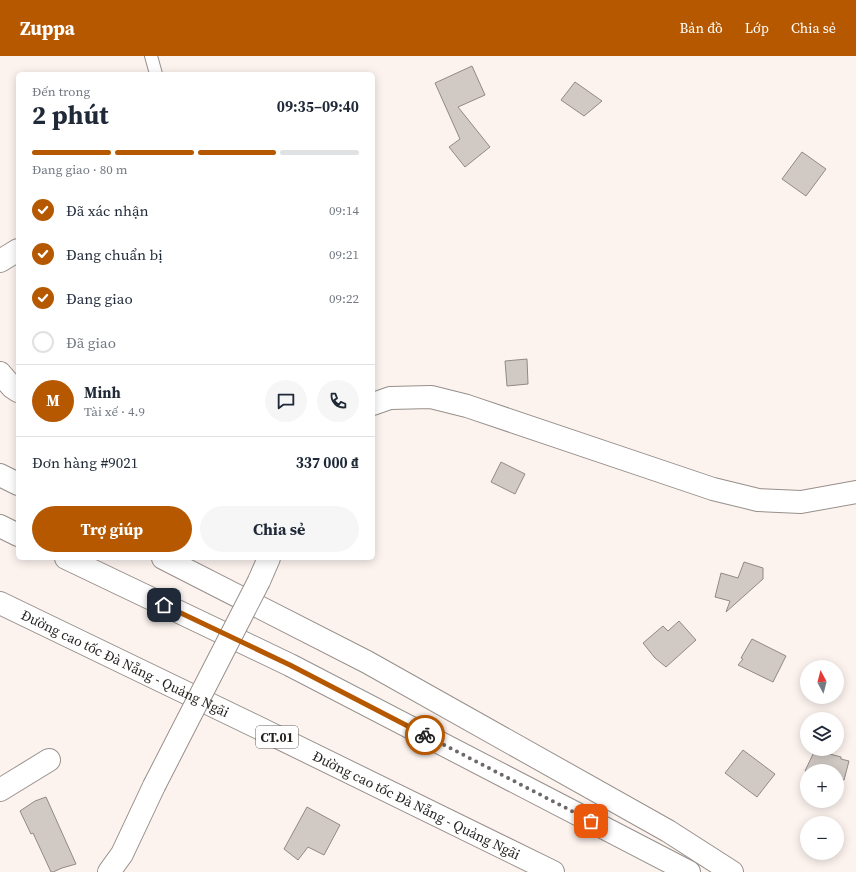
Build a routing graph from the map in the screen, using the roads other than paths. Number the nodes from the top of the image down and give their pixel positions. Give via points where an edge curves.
1 (152, 56) edge
2 (156, 72) edge
3 (16, 251) edge
4 (0, 260) edge
5 (0, 372) edge
6 (16, 390) edge
7 (375, 403) edge
8 (0, 475) edge
9 (16, 483) edge
10 (856, 492) edge
11 (0, 526) edge
12 (16, 534) edge
13 (70, 560) edge
14 (167, 560) edge
15 (267, 560) edge
16 (0, 603) edge
17 (49, 760) dead end
18 (0, 790) edge
19 (109, 872) edge
20 (553, 872) edge
21 (689, 872) edge
22 (732, 872) edge

1 - 2 lane
3 - 4 main road
5 - 6 main road
7 - 10 main road via 390,398 431,396 713,489 758,500 801,502
8 - 9 main road
11 - 12 main road
13 - 21 main road via 290,665
14 - 22 main road via 367,662 668,831
15 - 19 main road, bridge via 122,854
16 - 20 main road, Đường cao tốc Đà Nẵng - Quảng Ngãi / CT.01
17 - 18 main road

